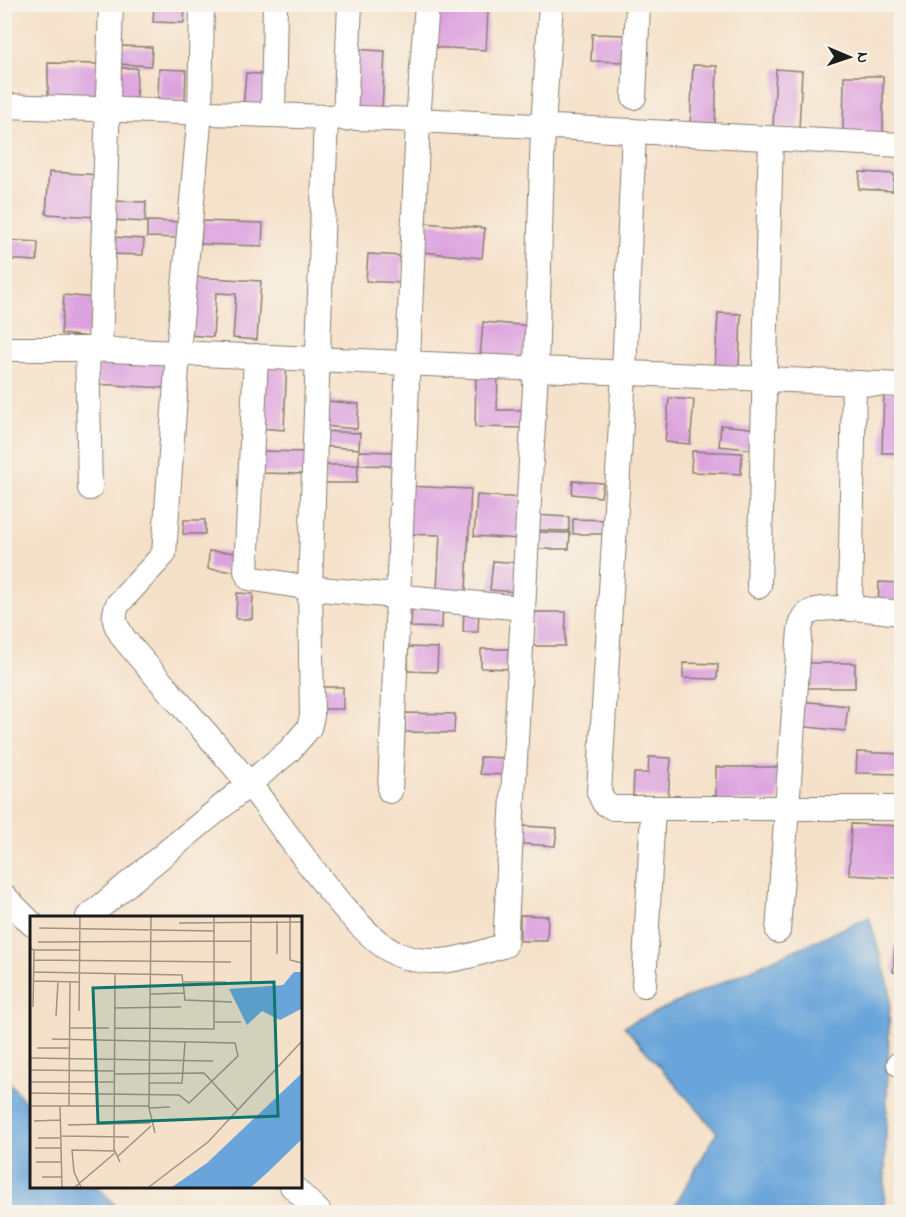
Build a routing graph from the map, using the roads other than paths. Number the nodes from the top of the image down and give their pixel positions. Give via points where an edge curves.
1 (111, 4) edge
2 (202, 4) edge
3 (275, 4) edge
4 (350, 4) edge
5 (428, 4) edge
6 (551, 4) edge
7 (638, 4) edge
8 (634, 98) dead end
9 (4, 106) edge
10 (106, 110) junction
11 (200, 113) junction
12 (273, 115) junction
13 (336, 118) junction
14 (418, 120) junction
15 (543, 127) junction
16 (634, 132) junction
17 (771, 138) junction
18 (902, 145) edge
19 (4, 349) edge
20 (94, 349) junction
21 (178, 353) junction
22 (256, 356) junction
23 (318, 359) junction
24 (408, 362) junction
25 (536, 369) junction
26 (624, 373) junction
27 (764, 379) junction
28 (854, 383) junction
29 (902, 385) edge
30 (90, 488) dead end
31 (759, 586) dead end
32 (310, 588) junction
33 (398, 596) junction
34 (523, 608) junction
35 (850, 609) junction
36 (902, 613) edge
37 (249, 785) junction
38 (390, 791) dead end
39 (787, 808) junction
40 (902, 808) edge
41 (653, 809) junction
42 (4, 896) edge
43 (89, 916) edge
44 (30, 922) edge
45 (778, 931) dead end
46 (644, 985) dead end
47 (294, 1187) edge
48 (319, 1212) edge

1 - 10 street
2 - 11 street
3 - 12 street
4 - 13 street
5 - 14 street
6 - 15 street
7 - 8 street
9 - 10 street
10 - 11 street
10 - 20 street
11 - 12 street
11 - 21 street
12 - 13 street
13 - 14 street
13 - 23 street
14 - 15 street
14 - 24 street
15 - 16 street
15 - 25 street
16 - 17 street
16 - 26 street
17 - 18 street
17 - 27 street
19 - 20 street
20 - 21 street
20 - 30 street
21 - 22 street
21 - 37 street via 164,554 128,591 115,610 114,619 125,640
22 - 23 street
22 - 32 street via 246,571 256,581
23 - 24 street
23 - 32 street
24 - 25 street
24 - 33 street
25 - 26 street
25 - 34 street
26 - 27 street
26 - 41 street via 599,792 604,803 613,808
27 - 28 street
27 - 31 street
28 - 29 street
28 - 35 street
32 - 33 street
32 - 37 street via 309,728
33 - 34 street
33 - 38 street
34 - 37 street via 506,945 440,961 413,960 389,950 365,932
35 - 36 street
35 - 39 street via 812,611 804,617 800,629
37 - 43 street
39 - 40 street
39 - 41 street
39 - 45 street
41 - 46 street
42 - 44 street
47 - 48 street

